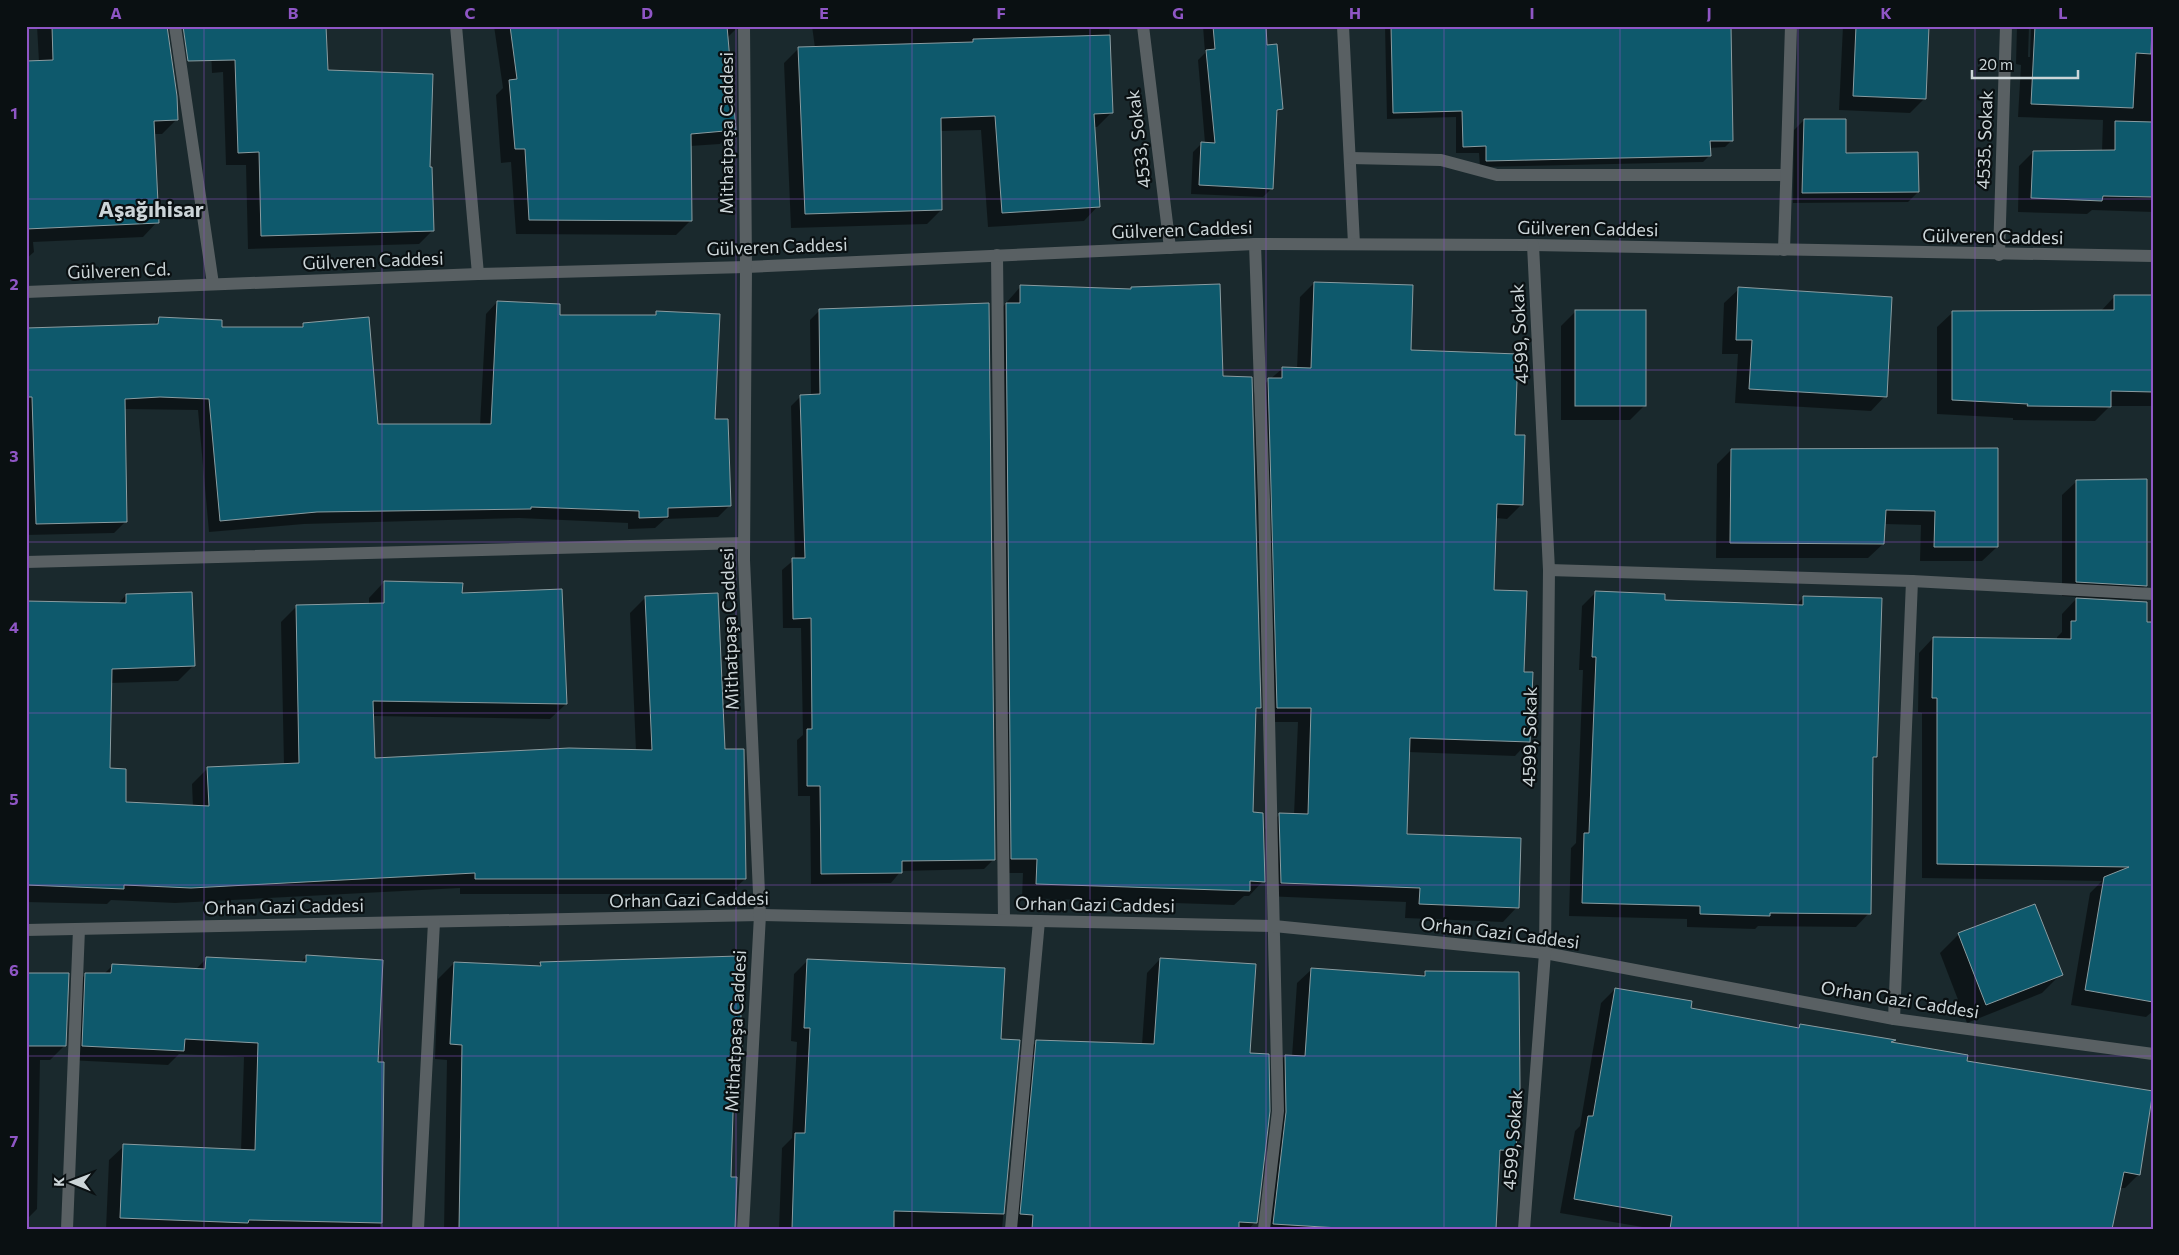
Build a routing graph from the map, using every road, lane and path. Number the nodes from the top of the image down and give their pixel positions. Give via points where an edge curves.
1 (175, 26) edge
2 (456, 26) edge
3 (744, 26) edge
4 (1143, 26) edge
5 (1343, 26) edge
6 (1791, 26) edge
7 (2006, 26) edge
8 (1350, 158) junction
9 (1786, 175) junction
10 (1255, 244) junction
11 (1354, 244) junction
12 (1533, 246) junction
13 (1170, 248) junction
14 (1784, 250) junction
15 (998, 254) junction
16 (1999, 254) junction
17 (2153, 256) edge
18 (746, 267) junction
19 (478, 274) junction
20 (213, 284) junction
21 (26, 292) edge
22 (744, 543) junction
23 (26, 562) edge
24 (1549, 570) junction
25 (1912, 581) junction
26 (2153, 594) edge
27 (760, 915) junction
28 (1004, 920) junction
29 (1039, 921) junction
30 (434, 922) junction
31 (1274, 926) junction
32 (79, 929) junction
33 (26, 930) edge
34 (1546, 954) junction
35 (1894, 1019) junction
36 (2153, 1054) edge
37 (67, 1229) edge
38 (418, 1229) edge
39 (742, 1229) edge
40 (1011, 1229) edge
41 (1264, 1229) edge
42 (1524, 1229) edge

1 - 20 street
2 - 19 street
3 - 18 street, Mithatpaşa Caddesi
4 - 13 street, 4533, Sokak
5 - 8 street
6 - 9 street
7 - 16 street, 4535. Sokak
8 - 9 street via 1441,160 1497,176
8 - 11 street
9 - 14 street
10 - 11 street, Gülveren Caddesi
10 - 13 street, Gülveren Caddesi
10 - 31 street
11 - 12 street, Gülveren Caddesi
12 - 14 street, Gülveren Caddesi
12 - 24 street, 4599, Sokak
13 - 15 street, Gülveren Caddesi
14 - 16 street, Gülveren Caddesi
15 - 18 street, Gülveren Caddesi
15 - 28 street
16 - 17 street, Gülveren Caddesi
18 - 19 street, Gülveren Caddesi
18 - 22 street, Mithatpaşa Caddesi
19 - 20 street, Gülveren Caddesi
20 - 21 street, Gülveren Cd.
22 - 23 street
22 - 27 street, Mithatpaşa Caddesi
24 - 25 street
24 - 34 street, 4599, Sokak
25 - 26 street
25 - 35 street
27 - 28 street, Orhan Gazi Caddesi
27 - 30 street, Orhan Gazi Caddesi
27 - 39 street, Mithatpaşa Caddesi
28 - 29 street, Orhan Gazi Caddesi
29 - 31 street, Orhan Gazi Caddesi
29 - 40 street
30 - 32 street, Orhan Gazi Caddesi
30 - 38 street
31 - 34 street, Orhan Gazi Caddesi
31 - 41 street via 1278,1111
32 - 33 street, Orhan Gazi Caddesi
32 - 37 street
34 - 35 street, Orhan Gazi Caddesi
34 - 42 street, 4599, Sokak
35 - 36 street, Orhan Gazi Caddesi

